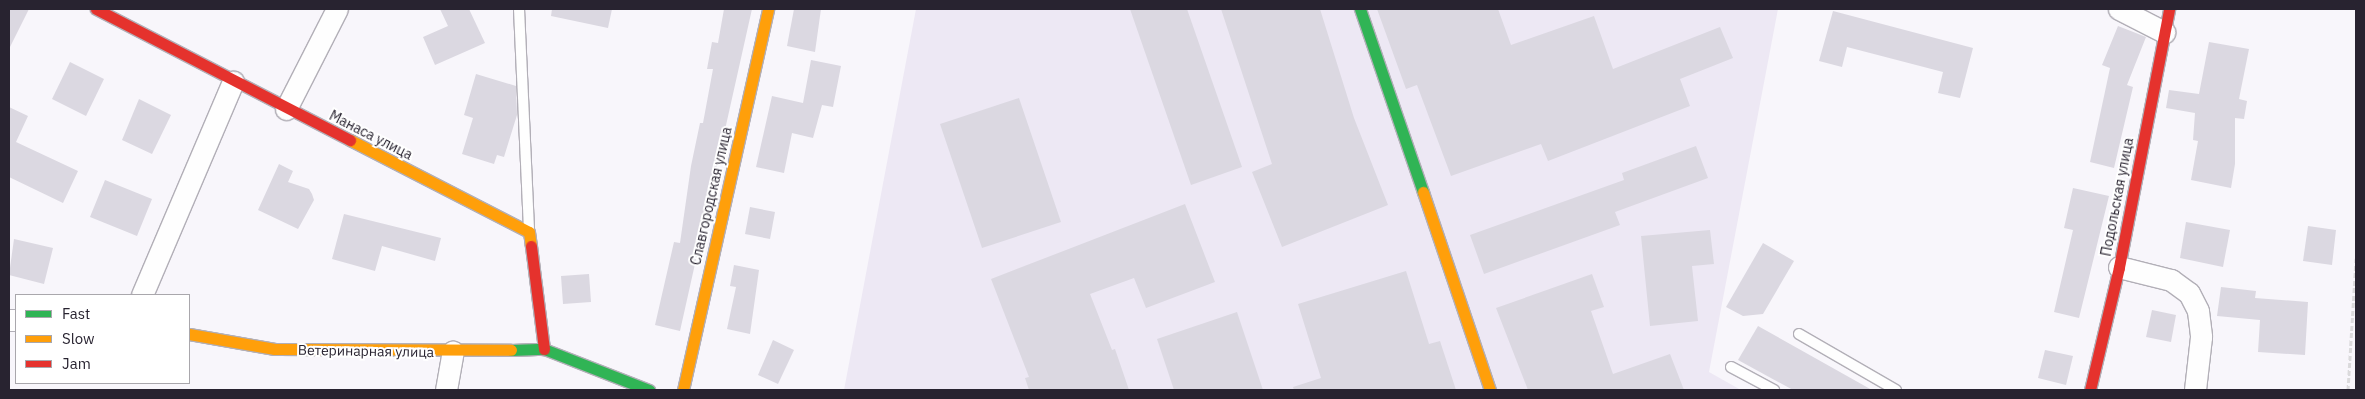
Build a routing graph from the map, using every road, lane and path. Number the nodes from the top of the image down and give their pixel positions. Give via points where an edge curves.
1 (96, 9) edge
2 (337, 9) edge
3 (519, 9) edge
4 (768, 9) edge
5 (1360, 9) edge
6 (2119, 9) edge
7 (2169, 9) edge
8 (2164, 32) junction
9 (233, 82) junction
10 (286, 109) junction
11 (529, 232) junction
12 (2356, 258) edge
13 (2119, 267) junction
14 (142, 294) edge
15 (190, 334) edge
16 (1799, 334) dead end
17 (544, 349) junction
18 (454, 352) junction
19 (1731, 367) dead end
20 (446, 390) edge
21 (650, 390) edge
22 (683, 390) edge
23 (1490, 390) edge
24 (1774, 390) edge
25 (1896, 390) edge
26 (2090, 390) edge
27 (2196, 390) edge
28 (2348, 390) edge

1 - 9 street, Манаса улица
2 - 10 street
3 - 11 lane
4 - 22 street, Славгородская улица
5 - 23 street
6 - 8 street
7 - 8 street, Подольская улица
8 - 13 street, Подольская улица
9 - 10 street, Манаса улица
9 - 14 street
10 - 11 street, Манаса улица
11 - 17 street
12 - 28 path
13 - 26 street, Подольская улица
13 - 27 street via 2171,280 2189,292 2198,311 2201,337
15 - 18 street, Ветеринарная улица via 275,349
16 - 25 lane
17 - 18 street, Ветеринарная улица
17 - 21 street
18 - 20 street
19 - 24 lane

